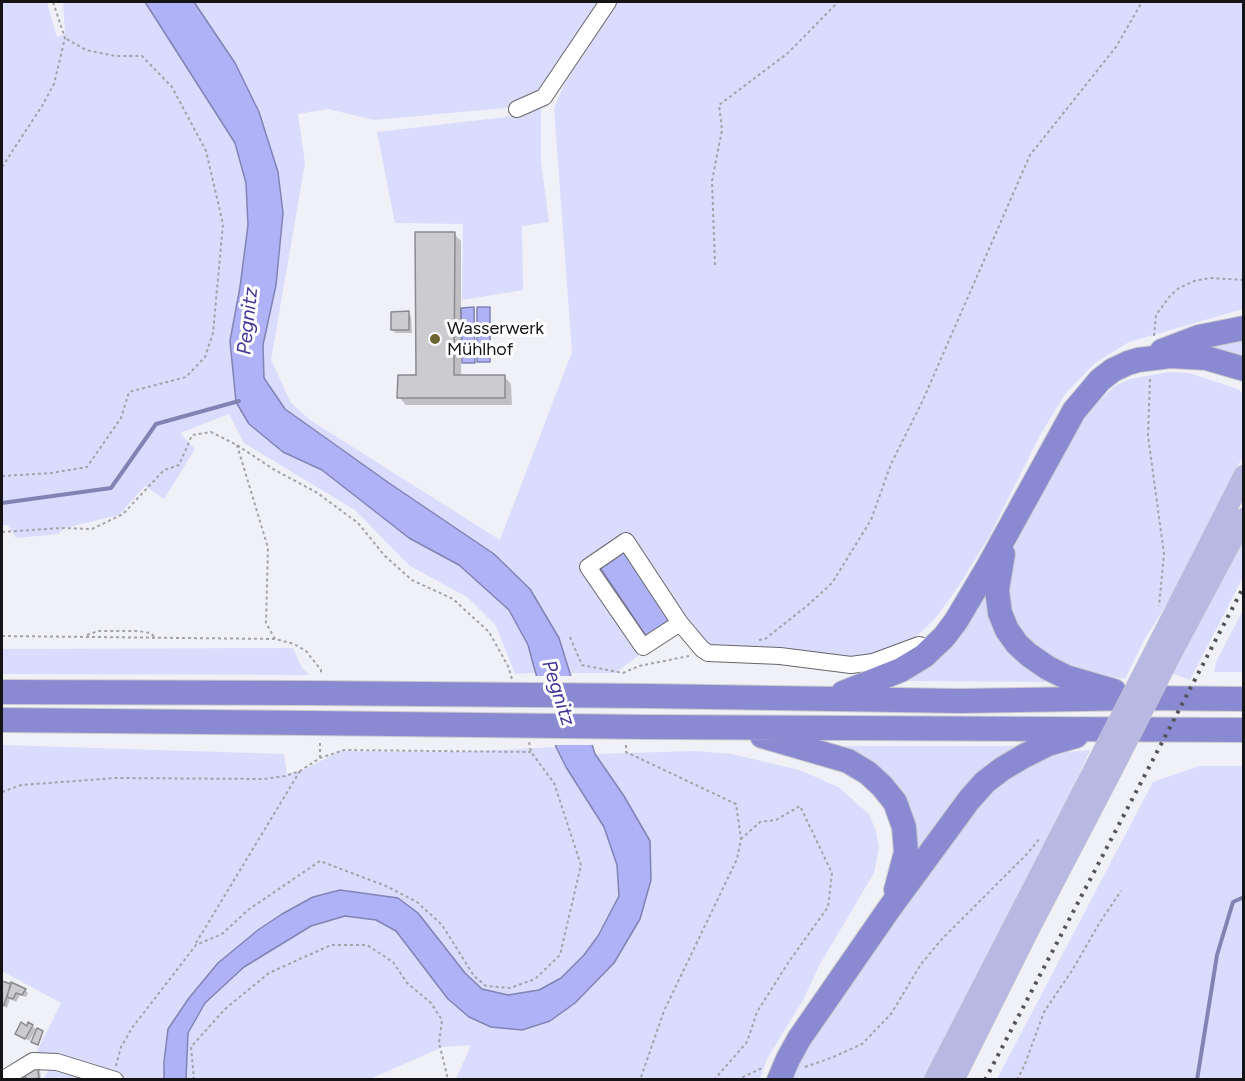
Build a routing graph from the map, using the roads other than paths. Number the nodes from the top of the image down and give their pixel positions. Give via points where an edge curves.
1 (608, 2) edge
2 (517, 109) dead end
3 (1244, 328) edge
4 (1151, 358) junction
5 (1242, 370) edge
6 (1244, 475) edge
7 (1244, 518) edge
8 (1007, 534) junction
9 (680, 624) junction
10 (933, 648) junction
11 (1164, 650) junction
12 (2, 692) edge
13 (826, 698) junction
14 (1141, 698) junction
15 (1244, 699) edge
16 (2, 720) edge
17 (728, 727) junction
18 (1096, 729) junction
19 (1244, 730) edge
20 (1105, 767) junction
21 (889, 909) junction
22 (770, 1074) edge
23 (113, 1079) edge
24 (2, 1080) edge
25 (934, 1080) edge
26 (954, 1080) edge

1 - 2 street via 544,98
3 - 4 highway via 1173,345
4 - 5 highway via 1187,356 1215,360
4 - 8 highway via 1113,370 1082,399
6 - 11 main road
7 - 11 main road
8 - 10 highway via 956,621
8 - 14 highway via 997,590 1000,613 1017,644 1048,668 1066,676
9 - 9 street via 626,541 588,567 643,647
9 - 10 street via 708,652 851,665 873,662 919,645
10 - 13 highway via 901,670
11 - 20 main road, bridge
12 - 13 highway, bridge via 315,687
13 - 14 highway via 960,701
14 - 15 highway
16 - 17 highway, bridge via 314,729
17 - 18 highway
17 - 21 highway via 848,761 882,786 895,802 904,827 906,852
18 - 19 highway
18 - 21 highway via 1048,744 985,782
20 - 25 main road
20 - 26 main road
21 - 22 highway via 788,1059
23 - 24 street via 57,1062 33,1061

